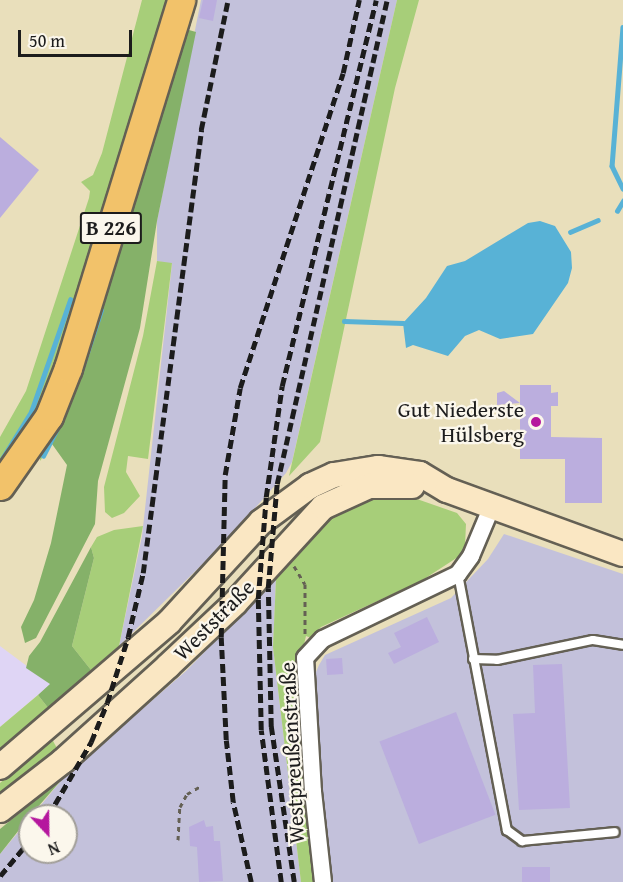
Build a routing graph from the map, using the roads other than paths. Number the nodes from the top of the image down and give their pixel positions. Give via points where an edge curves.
1 (181, 0) edge
2 (0, 486) edge
3 (447, 490) junction
4 (492, 506) junction
5 (623, 554) edge
6 (459, 582) junction
7 (623, 645) edge
8 (473, 658) junction
9 (0, 767) edge
10 (0, 810) edge
11 (615, 831) dead end
12 (323, 882) edge

1 - 2 main road, B 226 via 68,368 49,416
3 - 4 street, Weststraße
3 - 9 street, Weststraße via 420,474 378,468 334,475 310,486 261,522 169,622
3 - 10 street, Weststraße via 369,486 322,507 235,603 63,760
4 - 5 street, Weststraße
4 - 6 street
6 - 8 lane
6 - 12 street, Westpreußenstraße via 323,639 305,658
7 - 8 lane via 593,640 497,660
8 - 11 lane via 507,830 512,837 522,841

